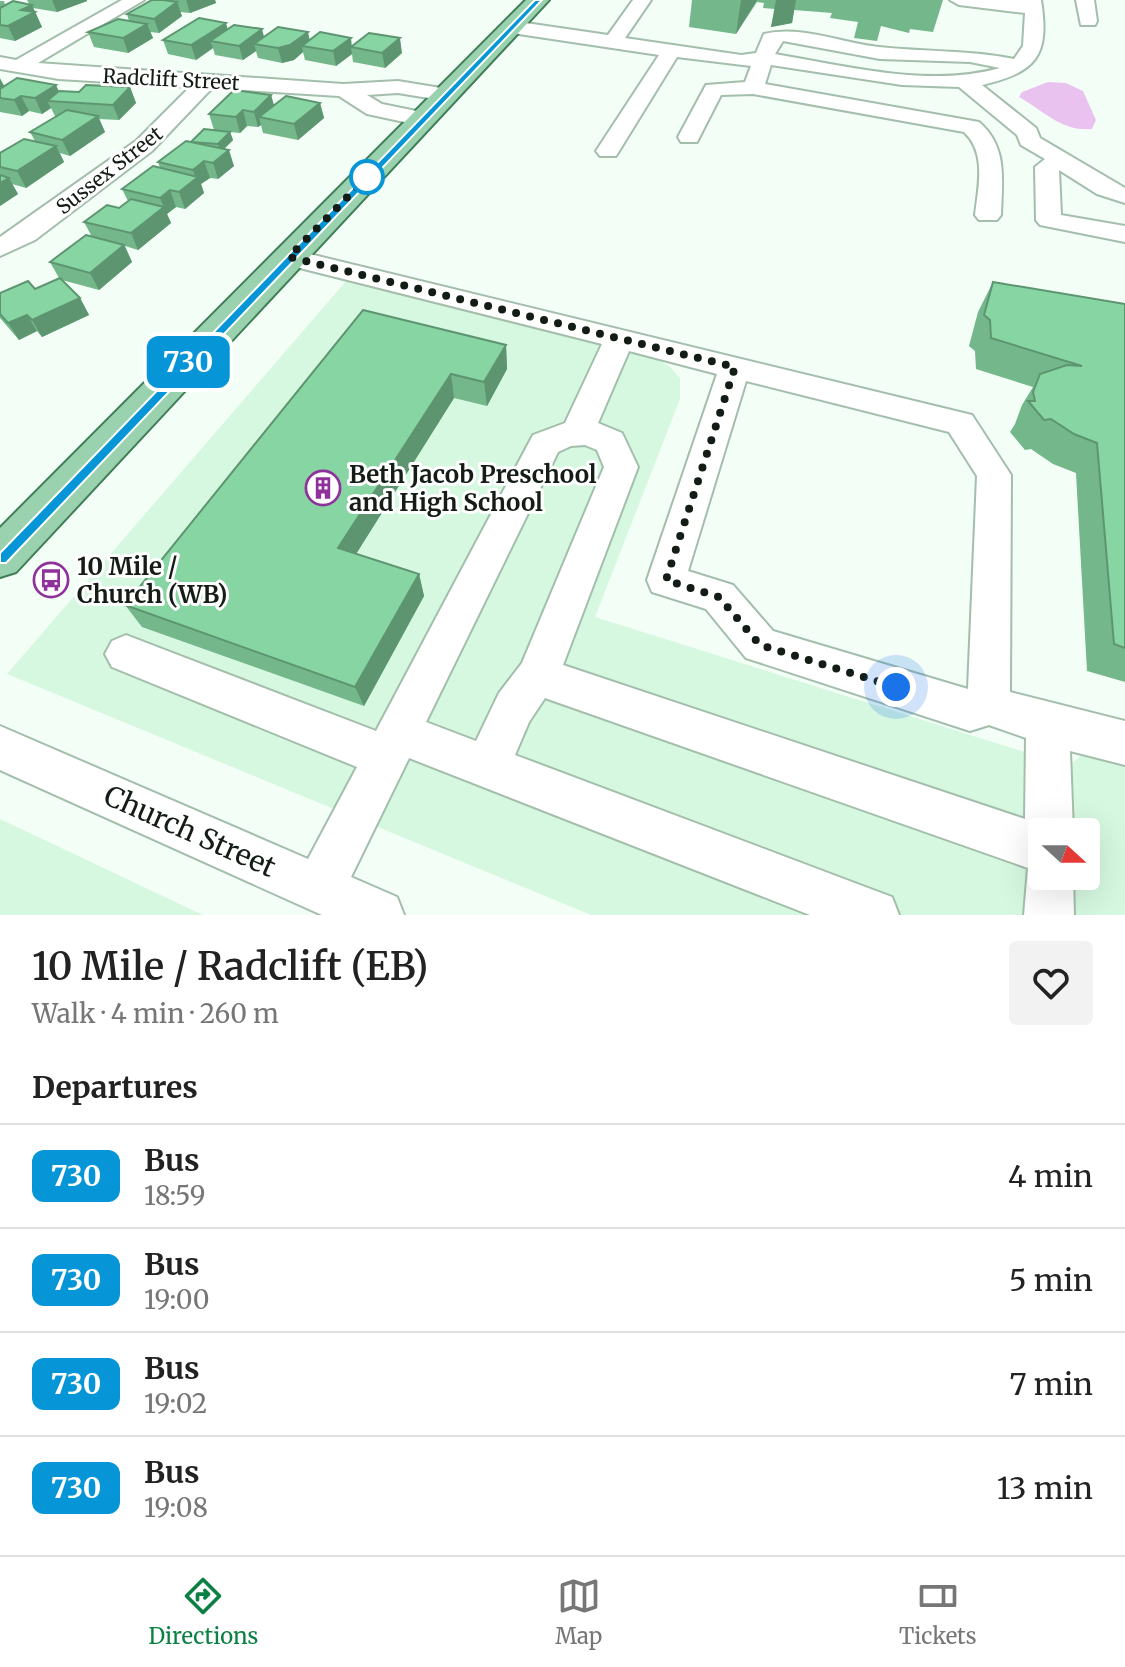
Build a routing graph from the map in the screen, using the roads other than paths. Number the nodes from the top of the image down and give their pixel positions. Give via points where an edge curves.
1 (135, 0) edge
2 (642, 0) edge
3 (959, 0) edge
4 (1085, 0) edge
5 (1033, 5) edge
6 (524, 14) edge
7 (1088, 21) dead end
8 (856, 33) dead end
9 (783, 35) junction
10 (617, 36) junction
11 (878, 36) dead end
12 (671, 51) junction
13 (952, 55) junction
14 (765, 58) junction
15 (10, 64) edge
16 (1019, 66) junction
17 (879, 76) junction
18 (209, 80) junction
19 (963, 80) junction
20 (753, 88) junction
21 (343, 90) junction
22 (447, 95) junction
23 (870, 109) junction
24 (423, 119) junction
25 (689, 137) dead end
26 (608, 151) dead end
27 (1058, 157) junction
28 (1125, 196) edge
29 (988, 215) dead end
30 (1125, 234) edge
31 (0, 248) edge
32 (289, 257) junction
33 (619, 339) junction
34 (735, 367) junction
35 (578, 431) junction
36 (0, 558) edge
37 (126, 654) dead end
38 (538, 676) junction
39 (989, 705) junction
40 (1048, 725) junction
41 (1125, 743) edge
42 (392, 745) junction
43 (0, 748) edge
44 (488, 766) junction
45 (1049, 818) edge
46 (1028, 844) edge
47 (319, 889) junction
48 (1049, 890) edge
49 (379, 915) edge
50 (874, 915) edge
51 (1049, 915) edge

1 - 15 street
2 - 10 street
3 - 5 street
4 - 7 street
5 - 16 street via 1034,45
6 - 10 street
6 - 22 main road
8 - 9 street via 804,28
9 - 13 street via 880,53
9 - 14 street via 771,38
10 - 12 street
10 - 14 street via 747,48
11 - 13 street
12 - 14 street via 741,61
12 - 26 street
13 - 16 street
14 - 17 street
14 - 20 street
15 - 18 street, Radclift Street via 59,73
16 - 19 street via 988,78
17 - 19 street
17 - 23 street
18 - 21 street, Radclift Street
18 - 31 street, Sussex Street via 144,146
19 - 27 street via 1028,133 1029,140
20 - 23 street
20 - 25 street via 713,89
21 - 22 street, Radclift Street via 398,87
21 - 24 street, Radclift Street via 375,109
22 - 24 main road
23 - 29 street via 958,123 981,133 990,154
24 - 32 main road
27 - 28 street via 1106,192
27 - 30 street via 1047,167 1049,220
32 - 33 street
32 - 36 main road
33 - 34 street
33 - 35 street
34 - 39 street via 960,423 994,475
34 - 39 street via 666,580 719,597 760,645 970,710
35 - 38 street via 610,442 621,467
35 - 42 street via 545,444
37 - 42 street
38 - 44 street via 508,716
38 - 46 street
39 - 40 street
40 - 41 street
40 - 45 street
42 - 44 street
42 - 47 street
43 - 47 street, Church Street
44 - 50 street
47 - 49 street, Church Street
48 - 51 street

